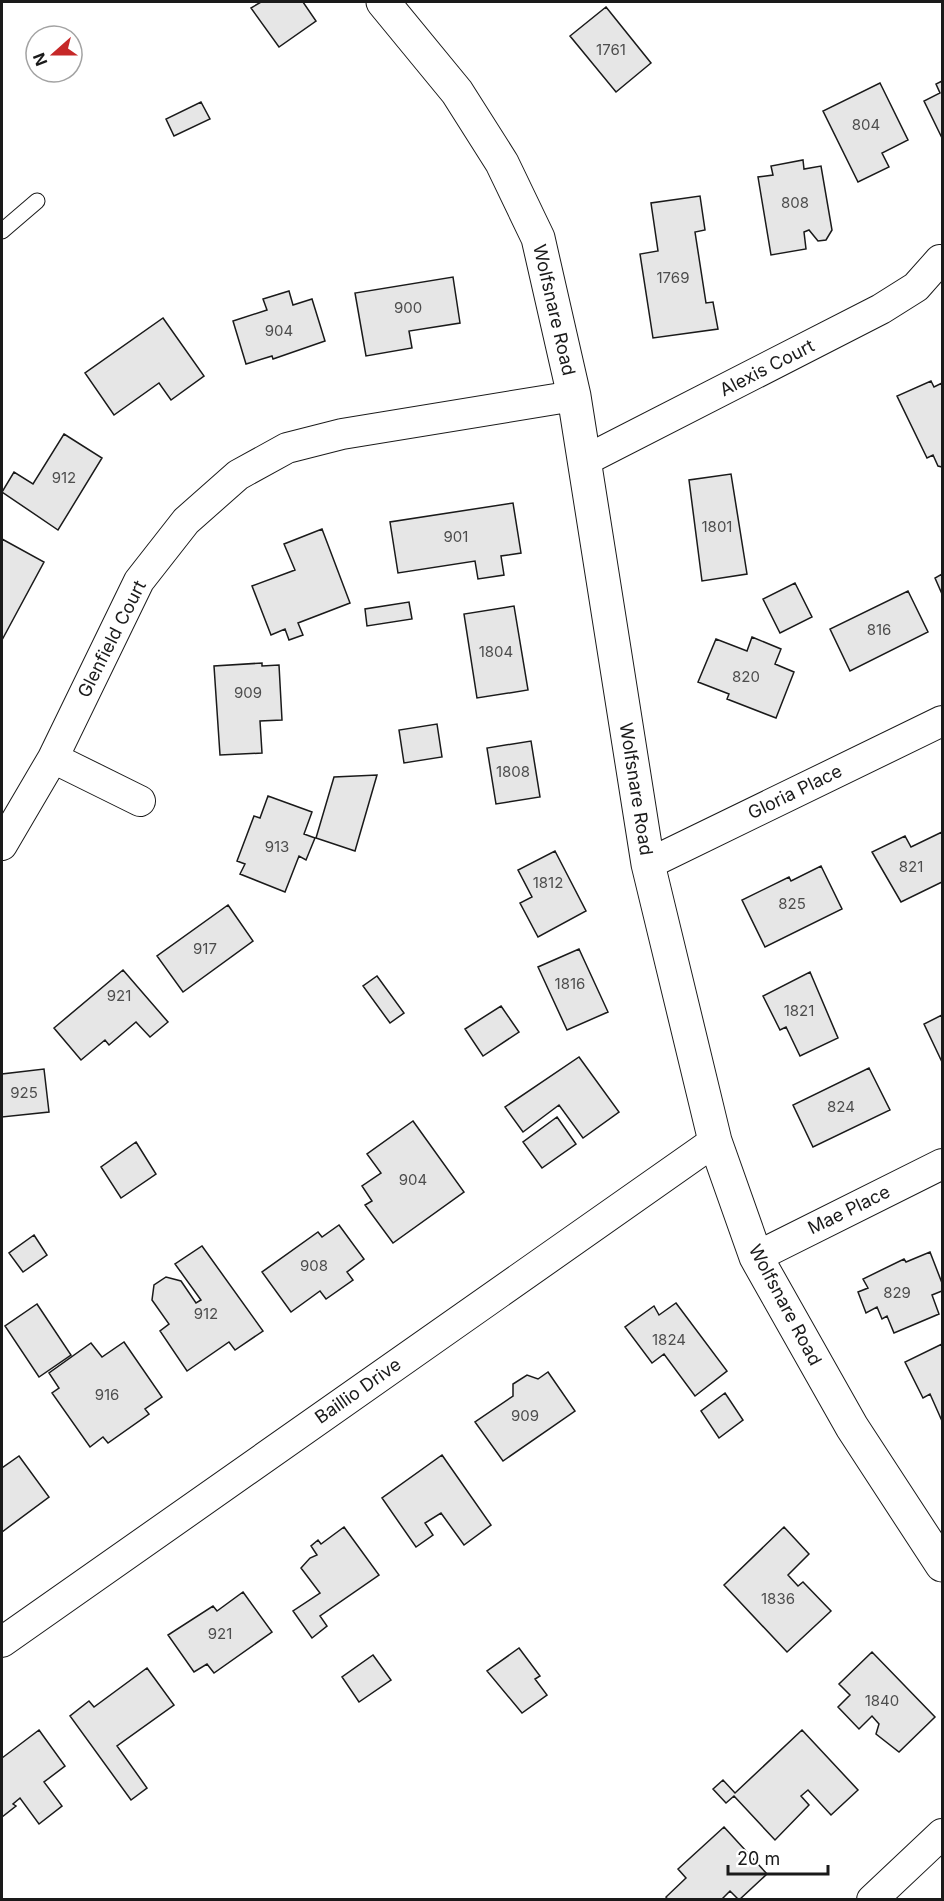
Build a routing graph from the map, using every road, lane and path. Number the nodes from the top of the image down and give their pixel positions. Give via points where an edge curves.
1 (382, 2) edge
2 (37, 201) dead end
3 (2, 231) edge
4 (940, 260) dead end
5 (574, 396) junction
6 (584, 461) junction
7 (942, 721) edge
8 (52, 758) junction
9 (140, 801) dead end
10 (2, 845) edge
11 (648, 864) junction
12 (715, 1140) junction
13 (942, 1164) edge
14 (756, 1257) junction
15 (942, 1565) edge
16 (2, 1642) edge
17 (942, 1834) edge
18 (872, 1899) edge

1 - 5 street, Wolfsnare Road via 457,92 502,163 538,238
2 - 3 lane
4 - 6 street, Alexis Court via 916,287 881,309
5 - 6 street, Wolfsnare Road
5 - 8 street, Glenfield Court via 342,434 287,448 238,475 186,521 139,581
6 - 11 street, Wolfsnare Road
7 - 11 street, Gloria Place
8 - 9 street
8 - 10 street, Glenfield Court
11 - 12 street, Wolfsnare Road
12 - 14 street, Wolfsnare Road
12 - 16 street, Baillio Drive
13 - 14 street, Mae Place
14 - 15 street, Wolfsnare Road via 852,1427
17 - 18 street

